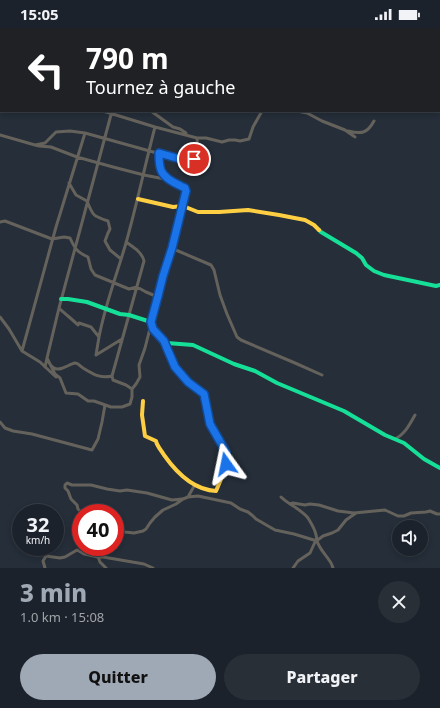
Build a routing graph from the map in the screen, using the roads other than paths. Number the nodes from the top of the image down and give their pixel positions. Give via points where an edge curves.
1 (152, 112) edge
2 (261, 112) edge
3 (302, 112) edge
4 (112, 113) edge
5 (374, 121) dead end
6 (155, 127) junction
7 (345, 130) junction
8 (85, 133) junction
9 (0, 135) edge
10 (355, 137) dead end
11 (105, 138) junction
12 (198, 138) junction
13 (36, 144) junction
14 (149, 151) junction
15 (159, 153) junction
16 (77, 156) junction
17 (98, 163) junction
18 (144, 175) junction
19 (170, 180) junction
20 (69, 183) junction
21 (138, 199) junction
22 (88, 201) junction
23 (183, 206) junction
24 (0, 222) edge
25 (52, 239) junction
26 (126, 242) junction
27 (75, 248) junction
28 (172, 248) junction
29 (121, 259) junction
30 (113, 283) junction
31 (440, 285) edge
32 (137, 286) junction
33 (158, 296) junction
34 (61, 299) junction
35 (59, 308) junction
36 (106, 308) junction
37 (129, 314) junction
38 (0, 317) edge
39 (151, 322) junction
40 (99, 337) junction
41 (122, 339) junction
42 (164, 341) junction
43 (22, 351) junction
44 (46, 358) junction
45 (45, 367) junction
46 (322, 375) dead end
47 (112, 376) junction
48 (61, 380) junction
49 (132, 389) junction
50 (143, 401) dead end
51 (105, 405) junction
52 (415, 415) dead end
53 (0, 422) edge
54 (395, 439) junction
55 (440, 468) edge
56 (196, 485) junction
57 (188, 497) junction
58 (281, 497) dead end
59 (183, 499) junction
60 (76, 504) edge
61 (290, 504) junction
62 (356, 513) junction
63 (440, 514) edge
64 (124, 532) edge
65 (317, 541) junction
66 (98, 557) junction
67 (45, 568) edge
68 (106, 568) edge
69 (153, 568) edge
70 (293, 568) edge
71 (333, 568) edge

1 - 12 street via 173,127
2 - 12 street via 249,139 222,142
3 - 7 street
4 - 6 street
4 - 11 street
5 - 7 street via 370,129 364,132
6 - 12 street
6 - 14 street
7 - 10 street
8 - 11 street
8 - 13 street via 56,132 45,143
8 - 16 street
9 - 13 street
11 - 14 street
11 - 17 street
12 - 15 street via 198,152 194,159 182,160
13 - 16 street
14 - 15 street
14 - 18 street
15 - 19 street via 161,170
16 - 17 street
16 - 20 street
17 - 18 street
17 - 22 street
18 - 19 street
18 - 21 street
19 - 23 street via 186,189
20 - 22 street via 76,195
20 - 25 street
21 - 23 street via 173,207
21 - 26 street
22 - 27 street
22 - 29 street via 96,217 108,221 110,230 105,241 110,250
23 - 28 street
23 - 31 street via 198,212 248,210 305,220 356,253 374,271
24 - 25 street via 5,221
25 - 27 street via 70,238
25 - 43 street
26 - 29 street
26 - 32 street via 144,258
27 - 30 street via 88,257 90,269 95,275
27 - 34 street
28 - 33 street
28 - 46 street via 210,265 214,270 227,314 241,340
29 - 30 street
30 - 32 street via 129,289
30 - 36 street
32 - 33 street
32 - 37 street
33 - 39 street
34 - 35 street
34 - 36 street
35 - 40 street via 78,325 79,323 91,327
35 - 44 street
36 - 37 street via 120,314
36 - 40 street
37 - 39 street
37 - 41 street
38 - 43 street
39 - 42 street via 153,329
39 - 49 street via 139,365 140,377
40 - 41 street via 96,355
41 - 47 street
42 - 54 street via 193,345 262,374 277,383 344,411 385,436
42 - 56 street via 175,367 188,382 204,394 210,424 226,452 226,464 216,491 207,491
43 - 45 street
44 - 45 street
44 - 47 street via 56,369 74,363 104,378
44 - 48 street
45 - 48 street
47 - 49 street via 113,380
48 - 51 street via 66,393 78,394 88,401
49 - 51 street via 130,404 122,407
50 - 56 street via 145,436 156,441 179,474
51 - 53 street via 98,439 92,450 13,431 5,428
52 - 54 street via 407,429
54 - 55 street
56 - 57 street
57 - 59 street
57 - 65 street via 201,497 231,504 275,530
58 - 61 street
59 - 60 street via 172,500 147,493 67,483 65,488
59 - 64 street via 163,510 143,531
61 - 62 street via 319,505
61 - 65 street via 309,519
62 - 63 street via 385,510 398,516 430,511
62 - 65 street via 338,530
65 - 70 street via 310,553
65 - 71 street
66 - 67 street via 77,550 60,558 46,556 43,561
66 - 68 street
66 - 69 street via 144,564

